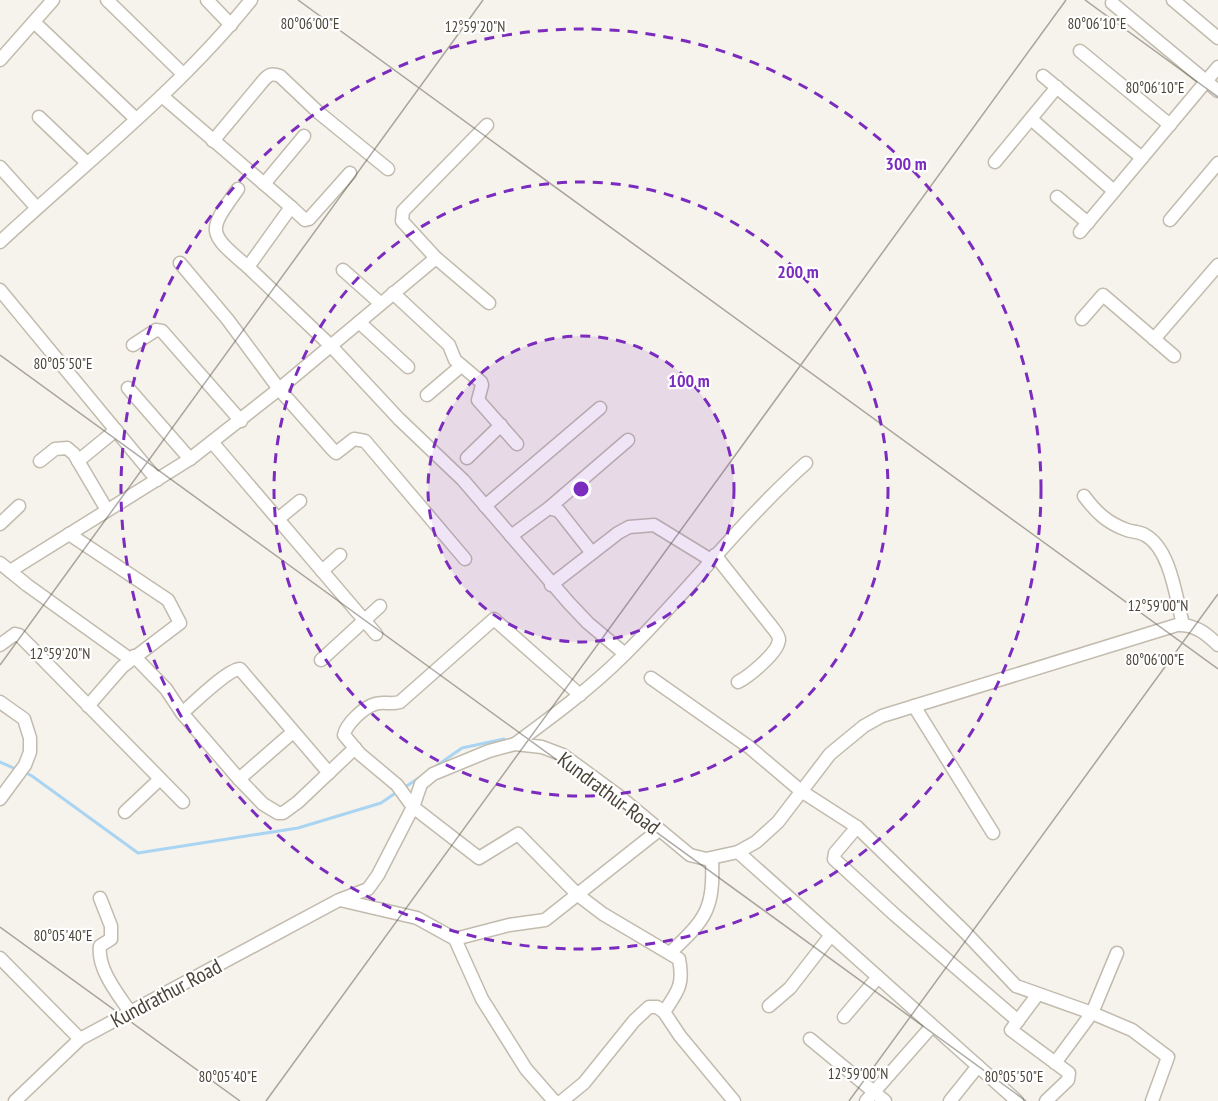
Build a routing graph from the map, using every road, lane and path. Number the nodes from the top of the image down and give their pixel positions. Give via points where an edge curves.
1 (53, 0) edge
2 (107, 0) edge
3 (207, 0) edge
4 (251, 0) edge
5 (1177, 1) edge
6 (1120, 4) edge
7 (34, 22) junction
8 (231, 25) junction
9 (1218, 38) edge
10 (1080, 51) dead end
11 (0, 60) edge
12 (1218, 68) edge
13 (183, 74) junction
14 (1043, 76) dead end
15 (1206, 81) junction
16 (1057, 87) junction
17 (1218, 91) edge
18 (162, 96) junction
19 (39, 117) dead end
20 (136, 119) junction
21 (1031, 119) junction
22 (487, 125) dead end
23 (1170, 125) junction
24 (304, 136) dead end
25 (213, 141) junction
26 (1142, 158) junction
27 (995, 162) dead end
28 (87, 163) junction
29 (1218, 163) edge
30 (0, 166) edge
31 (388, 169) dead end
32 (350, 173) dead end
33 (264, 184) junction
34 (238, 189) dead end
35 (1114, 191) junction
36 (1057, 197) dead end
37 (291, 207) junction
38 (37, 208) junction
39 (1170, 220) dead end
40 (0, 242) edge
41 (435, 258) junction
42 (180, 263) dead end
43 (1218, 265) edge
44 (248, 267) junction
45 (343, 270) dead end
46 (0, 290) edge
47 (393, 293) junction
48 (380, 303) junction
49 (489, 303) dead end
50 (1082, 319) dead end
51 (358, 322) junction
52 (1154, 339) junction
53 (133, 345) dead end
54 (331, 346) junction
55 (1174, 356) dead end
56 (461, 366) junction
57 (408, 367) dead end
58 (128, 388) dead end
59 (279, 389) junction
60 (427, 395) dead end
61 (600, 408) dead end
62 (241, 421) junction
63 (501, 425) junction
64 (116, 430) junction
65 (628, 440) dead end
66 (212, 442) junction
67 (517, 444) dead end
68 (467, 458) dead end
69 (190, 459) junction
70 (40, 461) dead end
71 (78, 461) junction
72 (806, 463) dead end
73 (157, 480) junction
74 (1084, 496) dead end
75 (300, 501) dead end
76 (19, 506) dead end
77 (485, 506) junction
78 (549, 507) junction
79 (107, 510) junction
80 (278, 519) junction
81 (0, 524) edge
82 (69, 534) junction
83 (511, 536) junction
84 (592, 553) junction
85 (339, 555) dead end
86 (713, 557) junction
87 (465, 559) dead end
88 (0, 563) edge
89 (10, 571) junction
90 (322, 571) junction
91 (552, 585) junction
92 (380, 606) dead end
93 (365, 621) junction
94 (1183, 624) junction
95 (376, 634) dead end
96 (0, 645) edge
97 (1218, 645) edge
98 (625, 654) junction
99 (132, 658) junction
100 (321, 660) dead end
101 (651, 678) dead end
102 (738, 682) dead end
103 (580, 695) junction
104 (0, 702) edge
105 (88, 706) junction
106 (914, 706) junction
107 (182, 713) junction
108 (293, 732) junction
109 (515, 744) junction
110 (355, 748) junction
111 (328, 773) junction
112 (239, 778) junction
113 (160, 779) junction
114 (801, 791) junction
115 (0, 799) edge
116 (409, 801) junction
117 (183, 802) dead end
118 (125, 812) dead end
119 (856, 827) junction
120 (658, 830) junction
121 (993, 833) dead end
122 (738, 852) junction
123 (712, 858) junction
124 (578, 895) junction
125 (100, 898) dead end
126 (339, 900) junction
127 (831, 935) junction
128 (455, 939) junction
129 (670, 953) junction
130 (1117, 953) dead end
131 (0, 960) edge
132 (878, 977) junction
133 (1038, 994) junction
134 (769, 1006) dead end
135 (130, 1012) junction
136 (664, 1012) junction
137 (1092, 1013) junction
138 (844, 1017) dead end
139 (1018, 1021) junction
140 (932, 1026) junction
141 (80, 1039) junction
142 (810, 1039) dead end
143 (1055, 1063) junction
144 (978, 1066) junction
145 (870, 1097) edge
146 (15, 1101) edge
147 (554, 1101) edge
148 (562, 1101) edge
149 (734, 1101) edge
150 (885, 1101) edge
151 (950, 1101) edge
152 (1017, 1101) edge
153 (1046, 1101) edge
154 (1152, 1101) edge

1 - 7 street
2 - 13 street
3 - 8 street
4 - 8 street
5 - 9 street
6 - 15 street
7 - 11 street
7 - 20 street
8 - 13 street
10 - 23 street
12 - 15 street
13 - 18 street
14 - 16 street
15 - 17 street
15 - 23 street
16 - 21 street
16 - 26 street
18 - 20 street
18 - 25 street
19 - 28 street
20 - 28 street
21 - 27 street
21 - 35 street
22 - 41 street via 402,211 402,221
23 - 26 street
24 - 33 street
25 - 31 street via 273,73
25 - 33 street
26 - 35 street
28 - 38 street
29 - 39 street
30 - 38 street
32 - 37 street via 309,219 305,220
33 - 37 street
34 - 44 street via 215,222 214,232
35 - 36 street via 1084,228
37 - 44 street
38 - 40 street
41 - 47 street
41 - 49 street
42 - 59 street
43 - 52 street
44 - 54 street
45 - 48 street
46 - 64 street
47 - 48 street
47 - 56 street via 449,345
48 - 51 street
50 - 52 street via 1102,295
51 - 54 street
51 - 57 street
52 - 55 street
53 - 62 street via 156,330 162,331
54 - 59 street
54 - 77 street
56 - 60 street
56 - 63 street via 481,382 478,400
58 - 69 street
59 - 62 street
59 - 87 street via 331,457 354,439 365,441
61 - 77 street
62 - 66 street
63 - 67 street
63 - 68 street
64 - 71 street
64 - 73 street
65 - 78 street
66 - 69 street
66 - 80 street
69 - 73 street
70 - 71 street via 67,447
71 - 79 street
72 - 86 street
73 - 79 street
74 - 94 street via 1105,520 1153,541 1171,570
75 - 80 street
76 - 81 street
77 - 83 street
78 - 83 street
78 - 84 street via 559,511
79 - 82 street
80 - 90 street
82 - 89 street
82 - 99 street via 168,600 180,623
83 - 91 street
84 - 86 street via 629,527 654,525
84 - 91 street
85 - 90 street
86 - 98 street
86 - 102 street via 772,627 779,642 752,674
88 - 89 street
89 - 99 street
90 - 93 street
91 - 98 street
92 - 93 street
93 - 95 street
93 - 100 street
94 - 97 street via 1198,629
94 - 106 street, Kundrathur Road
96 - 105 street via 19,635
98 - 103 street
99 - 105 street
99 - 107 street via 166,689
101 - 114 street via 749,747
103 - 109 street
103 - 110 street via 494,619 400,702 375,704 353,719 344,735
104 - 115 street via 24,719 30,738 30,752 22,769
105 - 113 street
106 - 114 street, Kundrathur Road via 864,726 830,754
106 - 121 street
107 - 108 street via 237,668
107 - 112 street
108 - 111 street
108 - 112 street
109 - 116 street, Kundrathur Road via 433,774
109 - 120 street, Kundrathur Road via 542,747 563,755
110 - 111 street
110 - 116 street via 397,785
111 - 112 street via 283,813 263,804
113 - 117 street
113 - 118 street
114 - 119 street
114 - 122 street, Kundrathur Road via 778,822
116 - 124 street via 479,858 518,834
116 - 126 street, Kundrathur Road via 386,861 368,889
119 - 133 street via 1016,986
119 - 139 street via 834,859
120 - 123 street, Kundrathur Road via 690,855
120 - 124 street
122 - 123 street, Kundrathur Road
122 - 127 street
123 - 129 street via 706,912
124 - 128 street via 545,920
124 - 129 street
125 - 135 street via 112,936 100,946 99,955
126 - 128 street via 417,918
126 - 135 street, Kundrathur Road
127 - 132 street
127 - 134 street via 790,988
128 - 147 street via 482,999 526,1069
129 - 136 street via 679,959 683,976
130 - 137 street
131 - 141 street
132 - 138 street
132 - 140 street
133 - 137 street
133 - 139 street
135 - 141 street, Kundrathur Road
136 - 148 street via 649,1006 584,1083
136 - 149 street
137 - 143 street
137 - 154 street via 1132,1030 1168,1057
139 - 143 street via 1011,1030
140 - 144 street
140 - 145 street
141 - 146 street, Kundrathur Road
142 - 145 street
143 - 153 street via 1069,1077
144 - 151 street
144 - 152 street
145 - 150 street

